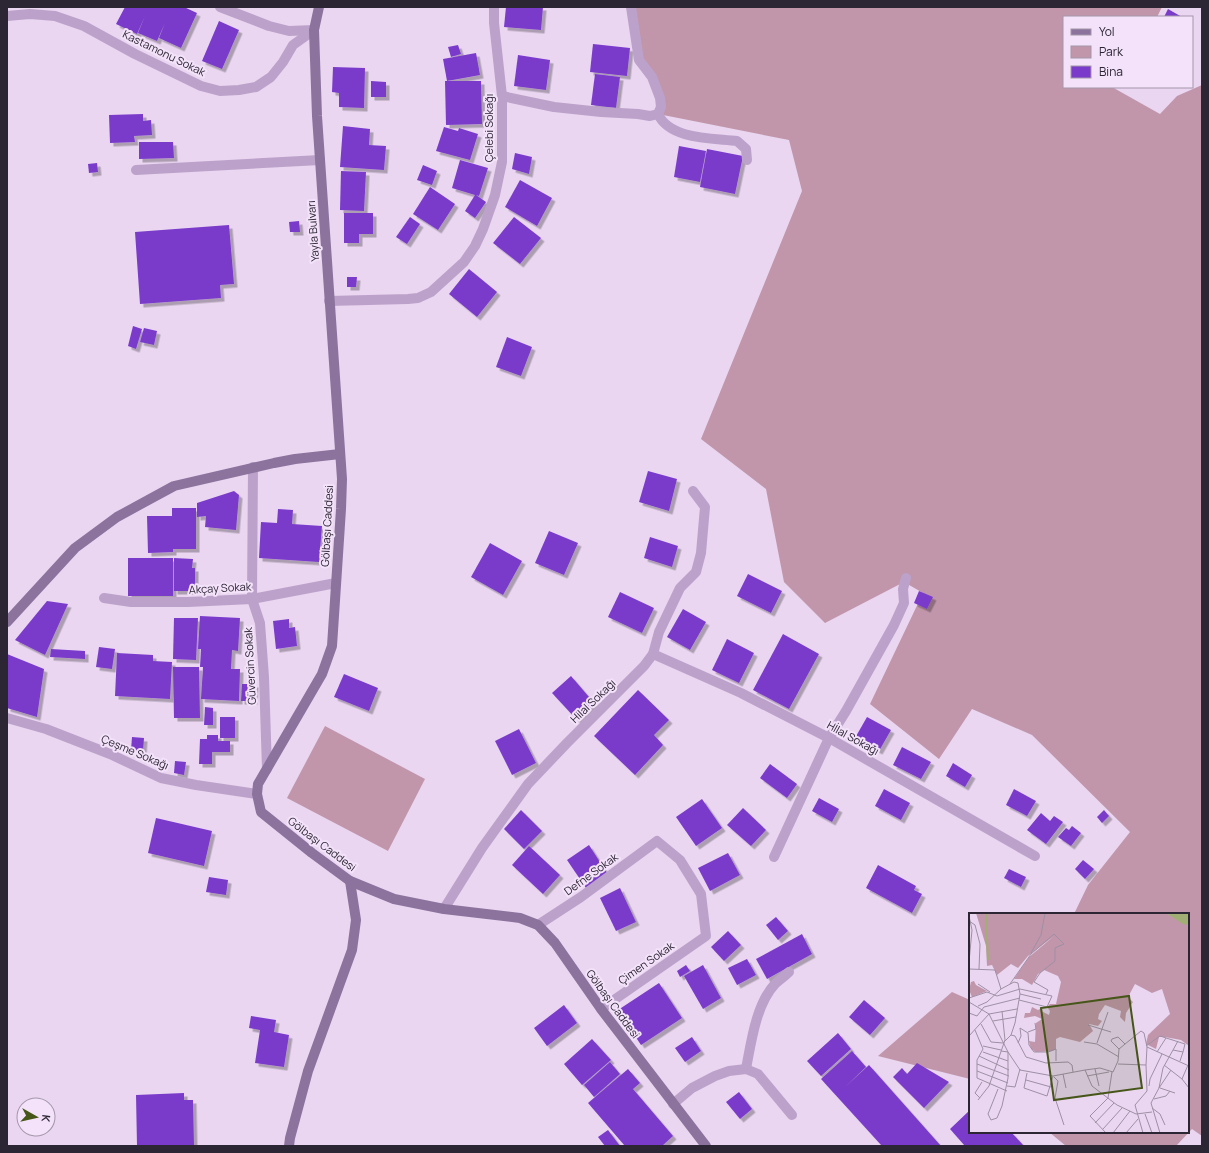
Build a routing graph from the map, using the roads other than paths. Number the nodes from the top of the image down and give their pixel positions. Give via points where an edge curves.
1 (220, 7) edge
2 (319, 7) edge
3 (494, 7) edge
4 (631, 7) edge
5 (7, 16) edge
6 (314, 30) junction
7 (502, 96) junction
8 (658, 114) junction
9 (320, 160) junction
10 (747, 160) dead end
11 (136, 170) dead end
12 (329, 301) junction
13 (340, 454) junction
14 (253, 467) junction
15 (693, 491) dead end
16 (906, 578) dead end
17 (336, 583) junction
18 (104, 598) dead end
19 (252, 599) junction
20 (7, 622) edge
21 (653, 654) junction
22 (7, 718) edge
23 (829, 738) junction
24 (267, 769) junction
25 (257, 794) junction
26 (1035, 856) dead end
27 (774, 857) dead end
28 (350, 881) junction
29 (444, 909) junction
30 (538, 925) junction
31 (706, 936) joint
32 (789, 972) dead end
33 (601, 1009) junction
34 (746, 1068) junction
35 (673, 1104) junction
36 (792, 1115) dead end
37 (290, 1146) edge
38 (706, 1146) edge

1 - 6 street via 269,26 290,30
2 - 6 street, Yayla Bulvarı
3 - 7 street, Çelebi Sokağı
4 - 8 street via 640,60 652,77 660,98 661,107
5 - 6 street, Kastamonu Sokak via 55,16 84,26 201,86 220,91 256,87 271,78 292,45
6 - 9 street, Yayla Bulvarı
7 - 8 street via 554,107 650,116
7 - 12 street, Çelebi Sokağı via 502,162 495,195 478,240 464,262 431,292 418,298
8 - 10 street via 668,126 679,131 702,138 737,141 746,150
9 - 11 street
9 - 12 street, Yayla Bulvarı
12 - 13 street, Yayla Bulvarı
13 - 14 street
13 - 17 street, Gölbaşı Caddesi via 342,479
14 - 19 street, Güvercin Sokak
14 - 20 street via 174,486 116,517 75,548
15 - 21 street, Hilal Sokağı via 705,507 701,553 696,572 680,588 659,632
16 - 23 street via 903,590 904,603 894,625
17 - 19 street, Akçay Sokak
17 - 24 street, Gölbaşı Caddesi via 332,646 322,674
18 - 19 street, Akçay Sokak via 131,602
19 - 24 street, Güvercin Sokak via 260,623
21 - 23 street, Hİlal Sokağı via 748,696
21 - 29 street, Hilal Sokağı via 528,784 482,848
22 - 25 street, Çeşme Sokağı via 46,729 110,754 161,778
23 - 26 street, Hİlal Sokağı
23 - 27 street
24 - 25 street, Gölbaşı Caddesi via 258,784
25 - 28 street, Gölbaşı Caddesi via 261,812
28 - 29 street, Gölbaşı Caddesi via 394,899
28 - 37 street via 356,920 352,950 308,1072
29 - 30 street, Gölbaşı Caddesi via 520,918
30 - 31 street, Defne Sokak via 581,897 657,840 680,860 701,894
30 - 33 street, Gölbaşı Caddesi via 555,943
31 - 33 street, Çimen Sokak
32 - 34 street via 774,985 761,1005
33 - 35 street, Gölbaşı Caddesi
34 - 35 street via 715,1076 692,1088
34 - 36 street via 758,1074
35 - 38 street, Gölbaşı Caddesi

